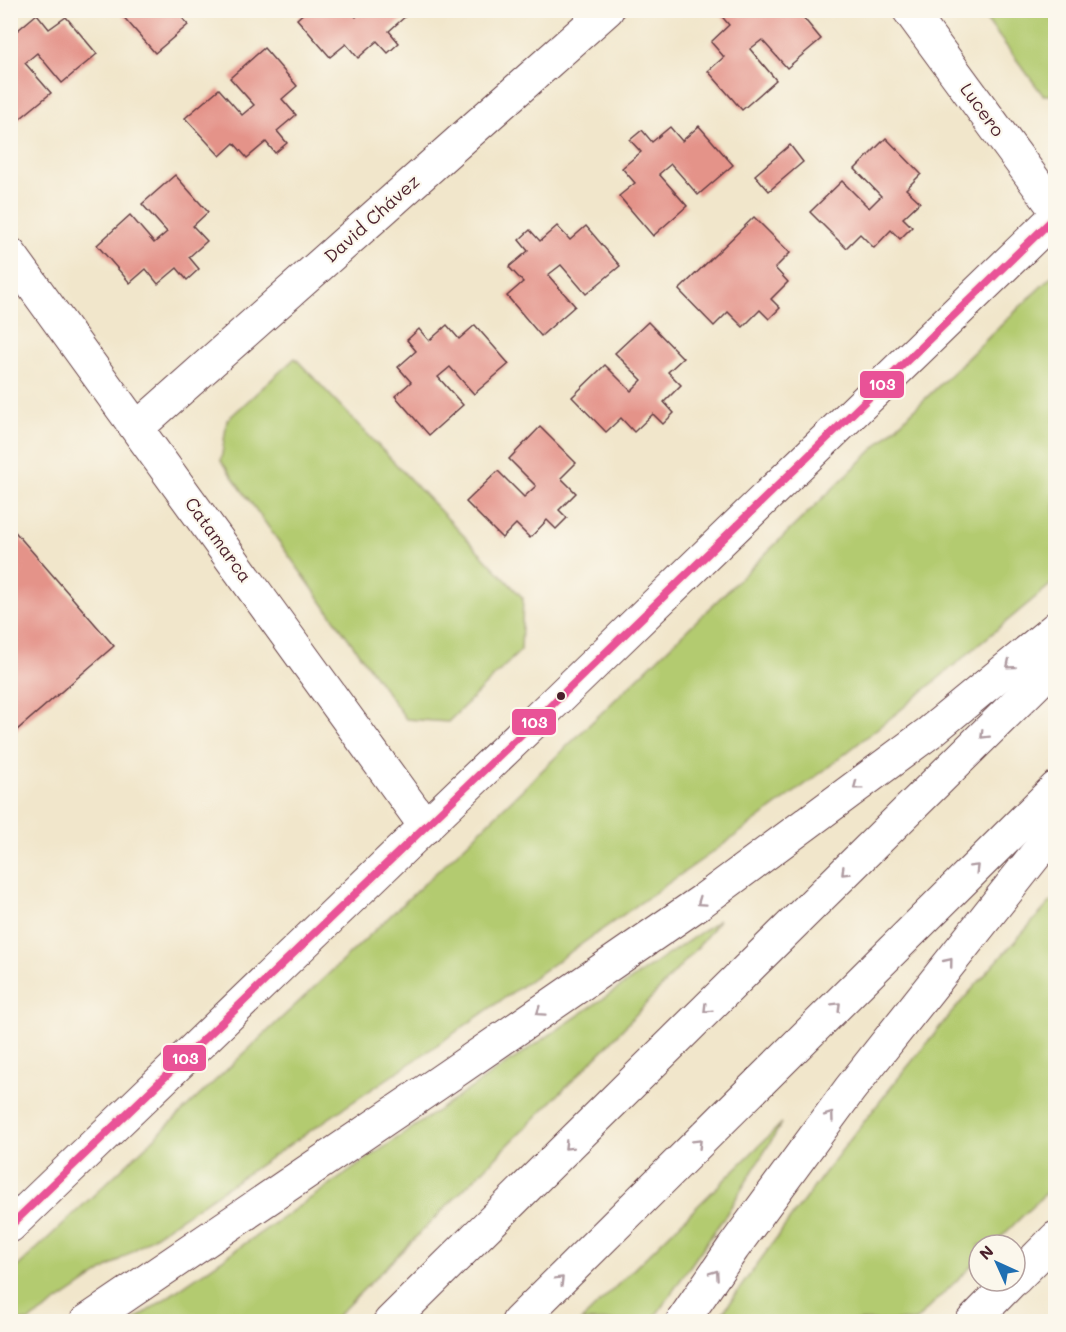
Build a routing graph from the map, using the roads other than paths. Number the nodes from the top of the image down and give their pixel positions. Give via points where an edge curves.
1 (607, 10) edge
2 (909, 10) edge
3 (1056, 210) edge
4 (1056, 216) edge
5 (10, 254) edge
6 (137, 428) junction
7 (1056, 628) edge
8 (1056, 664) edge
9 (1056, 788) edge
10 (426, 827) junction
11 (1056, 829) edge
12 (10, 1226) edge
13 (1056, 1238) edge
14 (1027, 1267) edge
15 (1001, 1293) edge
16 (86, 1322) edge
17 (390, 1322) edge
18 (518, 1322) edge
19 (682, 1322) edge
20 (972, 1322) edge

1 - 6 main road, David Chávez
2 - 3 main road, Lucero
4 - 10 main road
5 - 6 main road, Catamarca
6 - 10 main road, Catamarca
7 -> 16 main road via 930,732 702,901
8 -> 17 main road
18 -> 9 main road
10 - 12 main road
19 -> 11 main road via 850,1089
13 - 14 main road
15 - 20 main road

